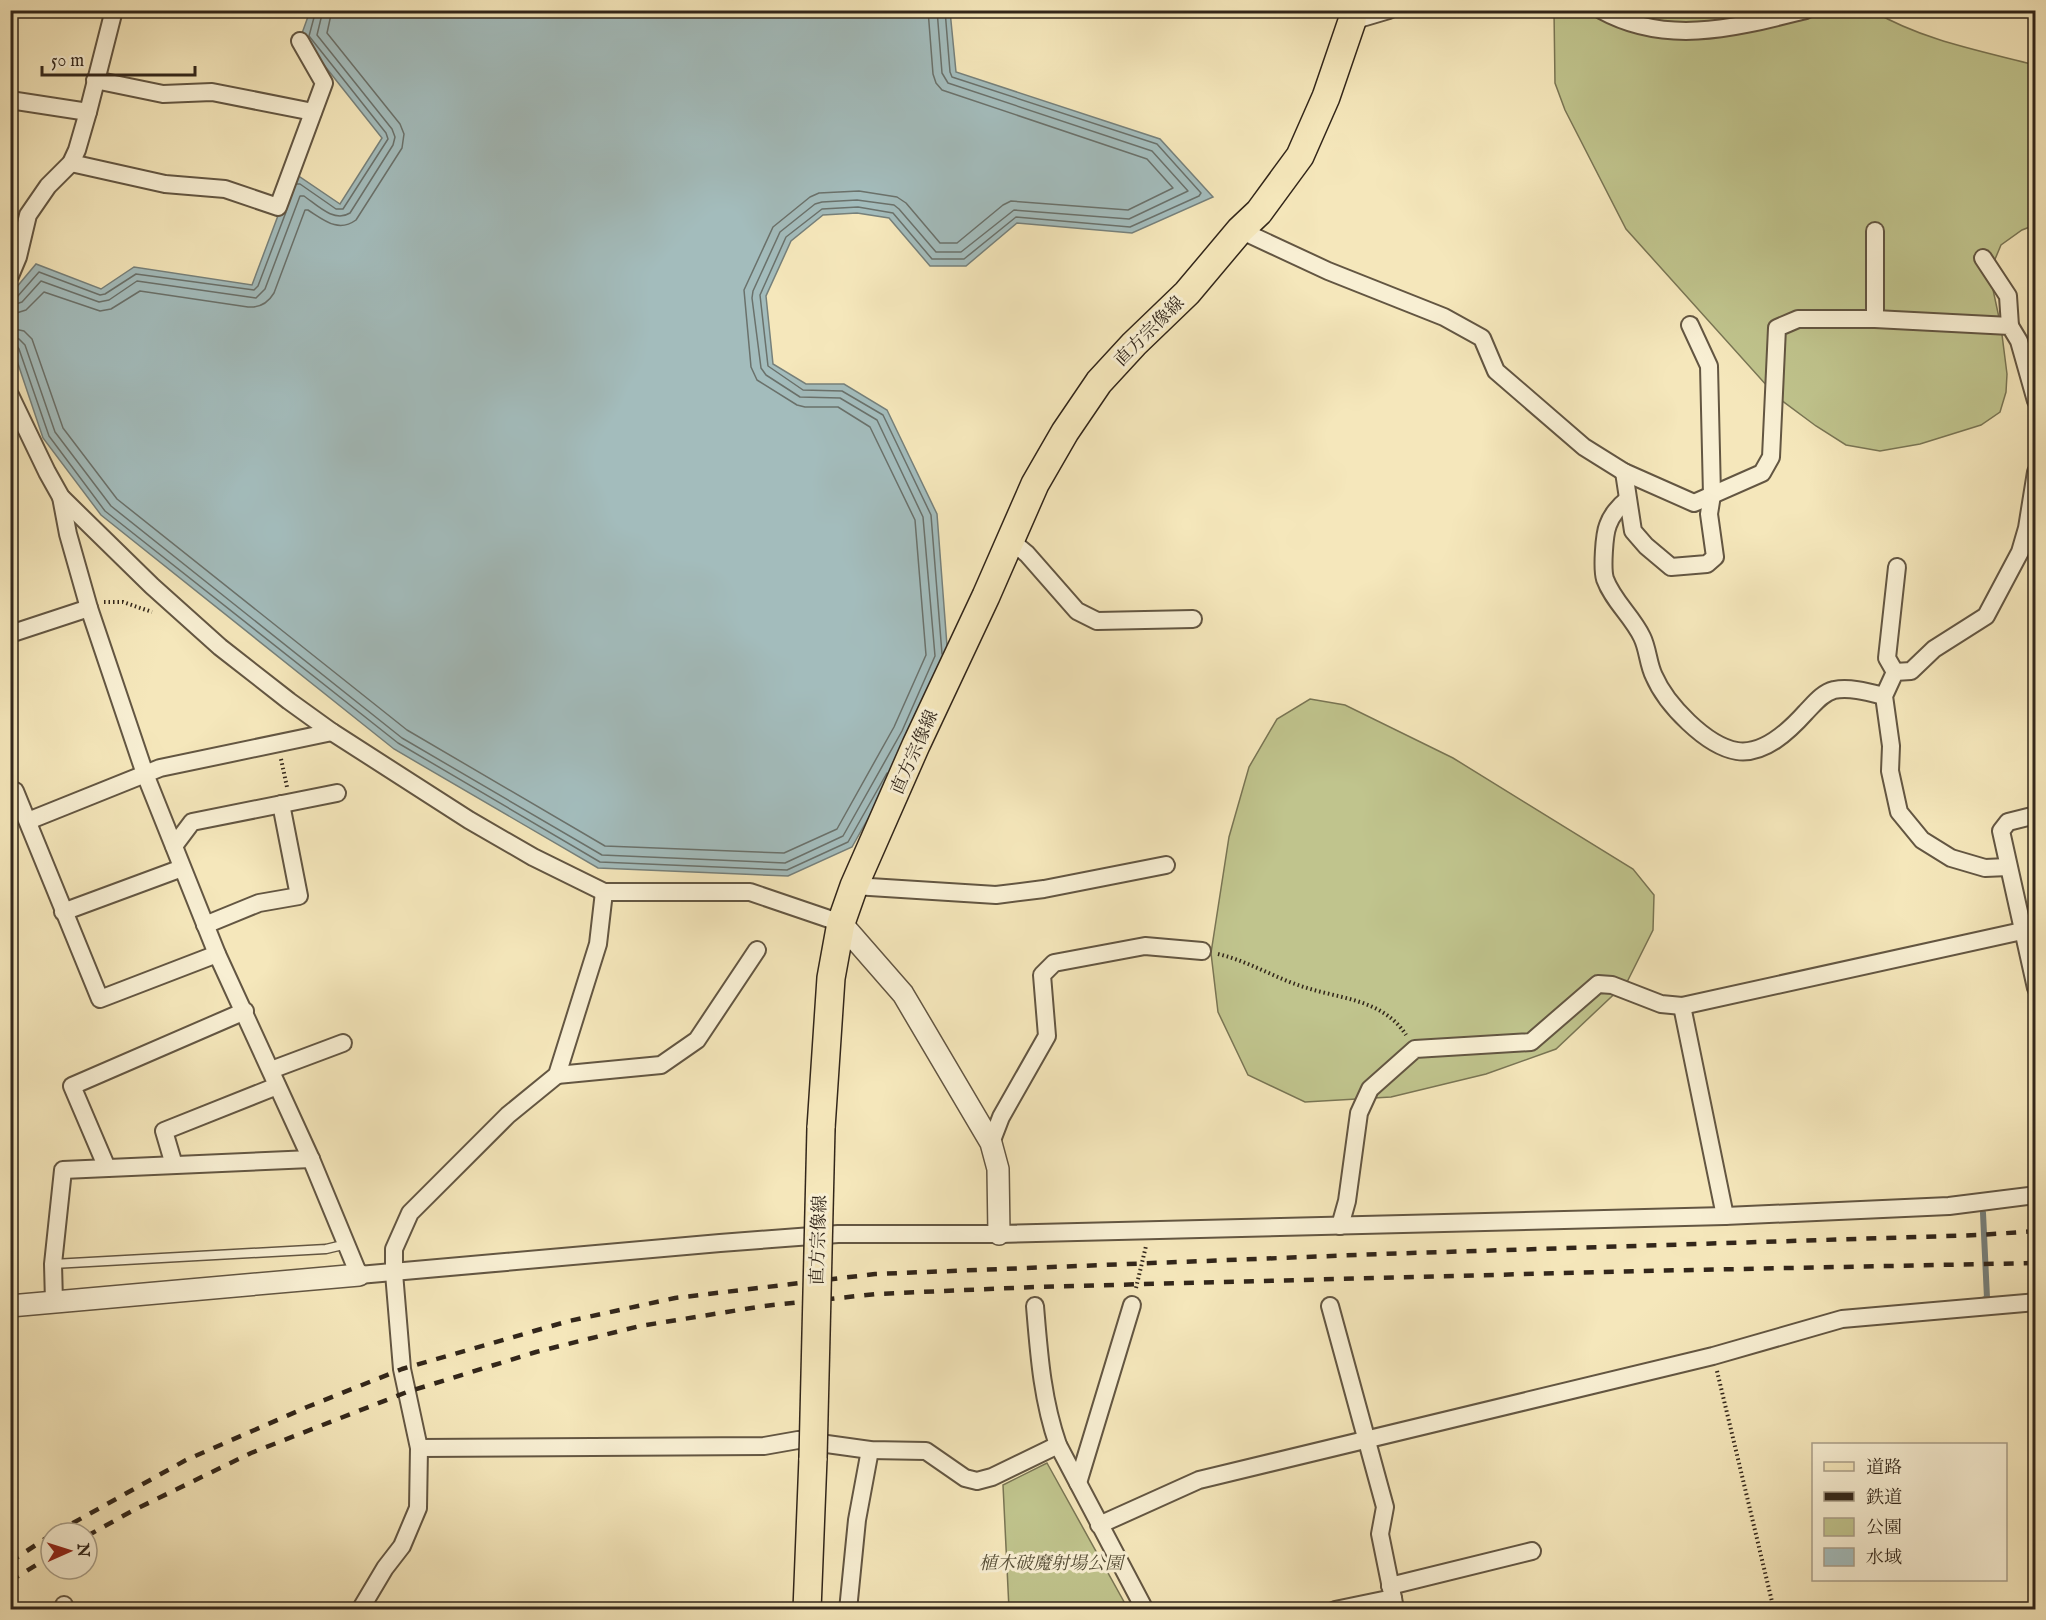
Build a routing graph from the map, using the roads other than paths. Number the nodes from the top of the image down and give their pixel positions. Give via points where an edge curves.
1 (114, 10) edge
2 (1389, 10) edge
3 (1600, 10) edge
4 (1806, 10) edge
5 (1352, 16) edge
6 (300, 41) dead end
7 (95, 80) junction
8 (10, 100) edge
9 (88, 112) junction
10 (313, 112) junction
11 (71, 163) junction
12 (1240, 230) junction
13 (1875, 231) dead end
14 (1983, 258) dead end
15 (10, 276) edge
16 (1875, 319) junction
17 (1690, 325) dead end
18 (2010, 326) junction
19 (10, 395) edge
20 (2036, 401) edge
21 (1624, 472) junction
22 (2036, 472) edge
23 (1712, 495) junction
24 (61, 497) junction
25 (1628, 500) junction
26 (1011, 540) junction
27 (1898, 567) dead end
28 (89, 608) junction
29 (1193, 619) dead end
30 (10, 634) edge
31 (1896, 672) junction
32 (1884, 696) junction
33 (332, 732) junction
34 (145, 774) junction
35 (15, 791) dead end
36 (337, 793) dead end
37 (285, 803) junction
38 (2036, 815) edge
39 (28, 821) junction
40 (174, 846) junction
41 (1166, 866) dead end
42 (2008, 867) junction
43 (182, 868) junction
44 (854, 886) junction
45 (604, 892) junction
46 (63, 912) junction
47 (841, 923) junction
48 (205, 925) junction
49 (2022, 932) junction
50 (757, 950) dead end
51 (1202, 951) road end
52 (217, 954) junction
53 (2036, 988) edge
54 (1682, 1006) junction
55 (245, 1011) junction
56 (343, 1043) dead end
57 (271, 1070) junction
58 (557, 1075) junction
59 (277, 1086) junction
60 (991, 1143) junction
61 (311, 1159) junction
62 (174, 1165) junction
63 (107, 1168) junction
64 (2036, 1195) edge
65 (1725, 1216) junction
66 (1340, 1226) junction
67 (999, 1234) junction
68 (347, 1244) junction
69 (53, 1264) junction
70 (394, 1273) junction
71 (359, 1275) junction
72 (54, 1302) junction
73 (2036, 1302) edge
74 (1132, 1305) road end
75 (10, 1306) edge
76 (1035, 1306) dead end
77 (1330, 1306) dead end
78 (1365, 1440) junction
79 (1058, 1445) junction
80 (419, 1448) junction
81 (870, 1450) junction
82 (1078, 1483) junction
83 (1099, 1525) junction
84 (1532, 1551) dead end
85 (1393, 1598) edge
86 (360, 1610) edge
87 (807, 1610) edge
88 (848, 1610) edge
89 (1145, 1610) edge
90 (1335, 1610) edge

1 - 7 street
2 - 5 street
3 - 4 street via 1647,29 1691,32 1741,26
5 - 12 main road, 直方宗像線 via 1326,97 1300,156 1259,212
6 - 10 street via 324,83
7 - 9 street
7 - 10 street via 163,94 212,92
8 - 9 street
9 - 11 street
10 - 11 street via 278,207 225,189 165,184
11 - 15 street via 48,186 28,215
12 - 21 street via 1328,271 1444,317 1482,338 1496,371 1584,447
12 - 26 main road, 直方宗像線 via 1187,293 1100,382 1035,484
13 - 16 street
14 - 18 street via 2008,296
16 - 18 street
16 - 23 street via 1798,319 1777,328 1771,457 1762,473
17 - 23 street via 1710,366
18 - 20 street via 2019,341
19 - 24 street
21 - 23 street via 1694,503
21 - 25 street
22 - 31 street via 2020,552 1986,616 1934,649 1911,671
23 - 25 street via 1709,514 1715,557 1707,564 1671,567 1633,531
24 - 28 street
24 - 33 street via 220,647
25 - 32 street via 1620,505 1608,525 1604,577 1642,638 1654,677 1677,712 1696,729 1721,746 1737,751 1755,750 1791,729 1820,697 1834,690
26 - 29 street via 1077,611 1097,621
26 - 44 main road, 直方宗像線
27 - 31 street via 1887,658
28 - 30 street
28 - 34 street
31 - 32 street
32 - 42 street via 1890,771 1899,812 1922,840 1951,858 1985,868
33 - 34 street
33 - 45 street via 468,820
34 - 39 street
34 - 40 street
35 - 39 street
36 - 37 street
37 - 40 street via 192,822
37 - 48 street via 300,896 259,903
38 - 42 street via 2008,822 2001,831
39 - 46 street
40 - 43 street
41 - 44 street via 996,895
42 - 49 street
43 - 46 street
43 - 48 street
44 - 47 main road, 直方宗像線
45 - 47 street via 750,892
45 - 58 street via 597,944
46 - 52 street via 100,999
47 - 60 street via 903,994
47 - 87 main road, 直方宗像線, bridge via 831,978 821,1128
48 - 52 street
49 - 53 street
49 - 54 street
50 - 58 street via 697,1040 661,1065
51 - 60 street via 1145,946 1054,963 1042,975 1047,1036 1001,1117
52 - 55 street
54 - 65 street
54 - 66 street via 1661,1004 1612,985 1598,984 1531,1042 1415,1048 1370,1089 1359,1113
55 - 57 street
55 - 63 street via 72,1086
56 - 57 street
57 - 59 street
58 - 70 street via 508,1115 410,1213 394,1249
59 - 61 street
59 - 62 street via 164,1131
60 - 67 street via 998,1169
61 - 62 street
61 - 68 street
62 - 63 street
63 - 69 street via 63,1170
64 - 65 street via 1949,1206
65 - 66 street
66 - 67 street
67 - 70 street via 838,1234
68 - 69 lane via 326,1249
68 - 71 street
69 - 72 street
70 - 71 street
70 - 80 street via 402,1369
71 - 72 street
72 - 75 street
73 - 78 street via 1842,1319 1713,1356
74 - 82 street
76 - 79 street via 1042,1384
77 - 78 street
78 - 83 street via 1199,1480
78 - 85 street via 1385,1507 1380,1534
79 - 81 street via 976,1481 965,1478 927,1451
79 - 82 street
80 - 81 street via 764,1446 798,1440
80 - 86 street via 418,1508 402,1546
81 - 88 street via 857,1520
82 - 83 street
83 - 89 street
84 - 85 street
85 - 90 street

